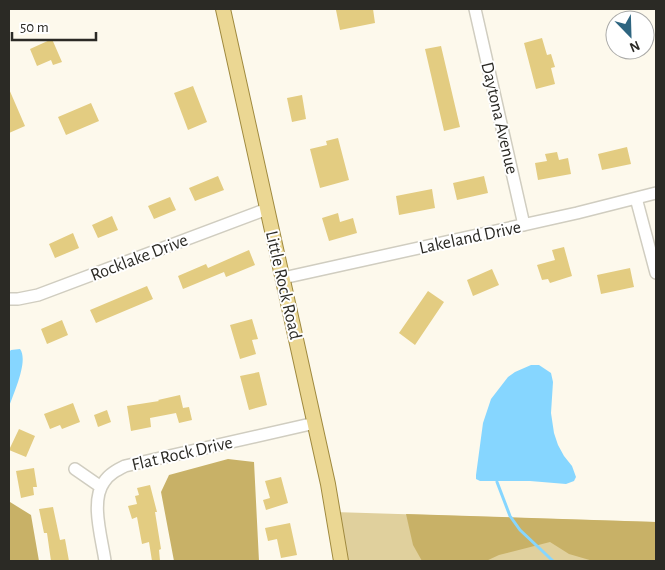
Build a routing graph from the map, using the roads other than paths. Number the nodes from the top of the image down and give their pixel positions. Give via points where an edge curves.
1 (223, 9) edge
2 (475, 10) edge
3 (656, 193) edge
4 (636, 198) junction
5 (267, 209) junction
6 (524, 225) junction
7 (656, 273) edge
8 (283, 278) junction
9 (9, 299) edge
10 (315, 424) junction
11 (74, 469) dead end
12 (101, 486) junction
13 (105, 561) edge
14 (341, 561) edge

1 - 5 main road, Little Rock Road
2 - 6 street, Daytona Avenue
3 - 4 street, Lakeland Drive
4 - 6 street, Lakeland Drive
4 - 7 street
5 - 8 main road, Little Rock Road
5 - 9 street, Rocklake Drive via 38,296
6 - 8 street, Lakeland Drive
8 - 10 main road, Little Rock Road
10 - 12 street, Flat Rock Drive via 125,466 114,471
10 - 14 main road, Little Rock Road
11 - 12 street
12 - 13 street via 97,509

